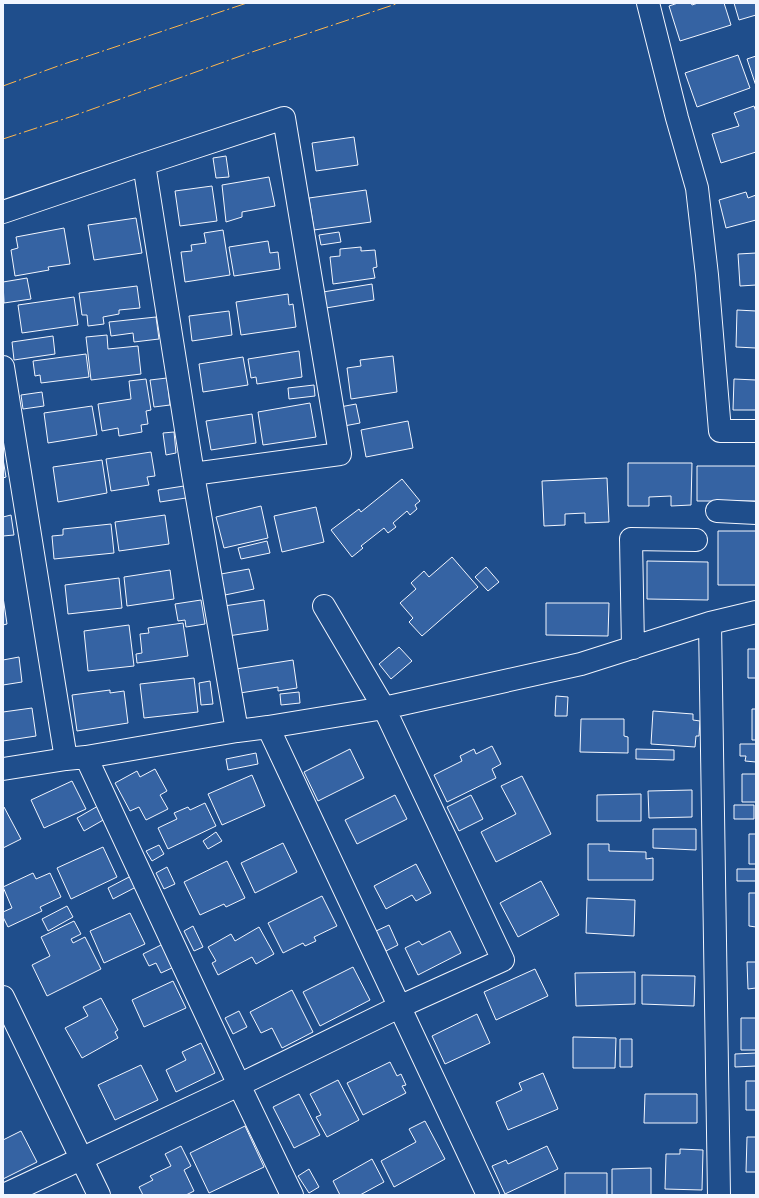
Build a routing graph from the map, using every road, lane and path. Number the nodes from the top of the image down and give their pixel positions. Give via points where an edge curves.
1 (648, 3) edge
2 (144, 164) junction
3 (3, 212) edge
4 (3, 367) edge
5 (756, 431) edge
6 (193, 474) junction
7 (717, 511) dead end
8 (756, 513) edge
9 (696, 540) dead end
10 (324, 606) dead end
11 (756, 612) edge
12 (710, 623) junction
13 (633, 648) junction
14 (384, 708) junction
15 (268, 727) junction
16 (236, 731) junction
17 (76, 758) junction
18 (3, 769) edge
19 (3, 997) edge
20 (399, 1007) junction
21 (238, 1085) junction
22 (81, 1158) junction
23 (4, 1195) edge
24 (98, 1195) edge
25 (292, 1195) edge
26 (488, 1195) edge
27 (719, 1195) edge

1 - 5 street via 697,188 720,431
2 - 3 street
2 - 6 street
2 - 6 street via 284,118 340,454
4 - 17 street
6 - 16 street
7 - 8 street
9 - 13 street via 631,539
10 - 14 street
11 - 12 street
12 - 13 street
12 - 27 street
13 - 14 street via 581,664
14 - 15 street
14 - 20 street via 503,960
15 - 16 street
15 - 20 street
16 - 17 street
17 - 18 street
17 - 21 street
19 - 22 street
20 - 21 street
20 - 26 street
21 - 22 street
21 - 25 street
22 - 23 street
22 - 24 street

